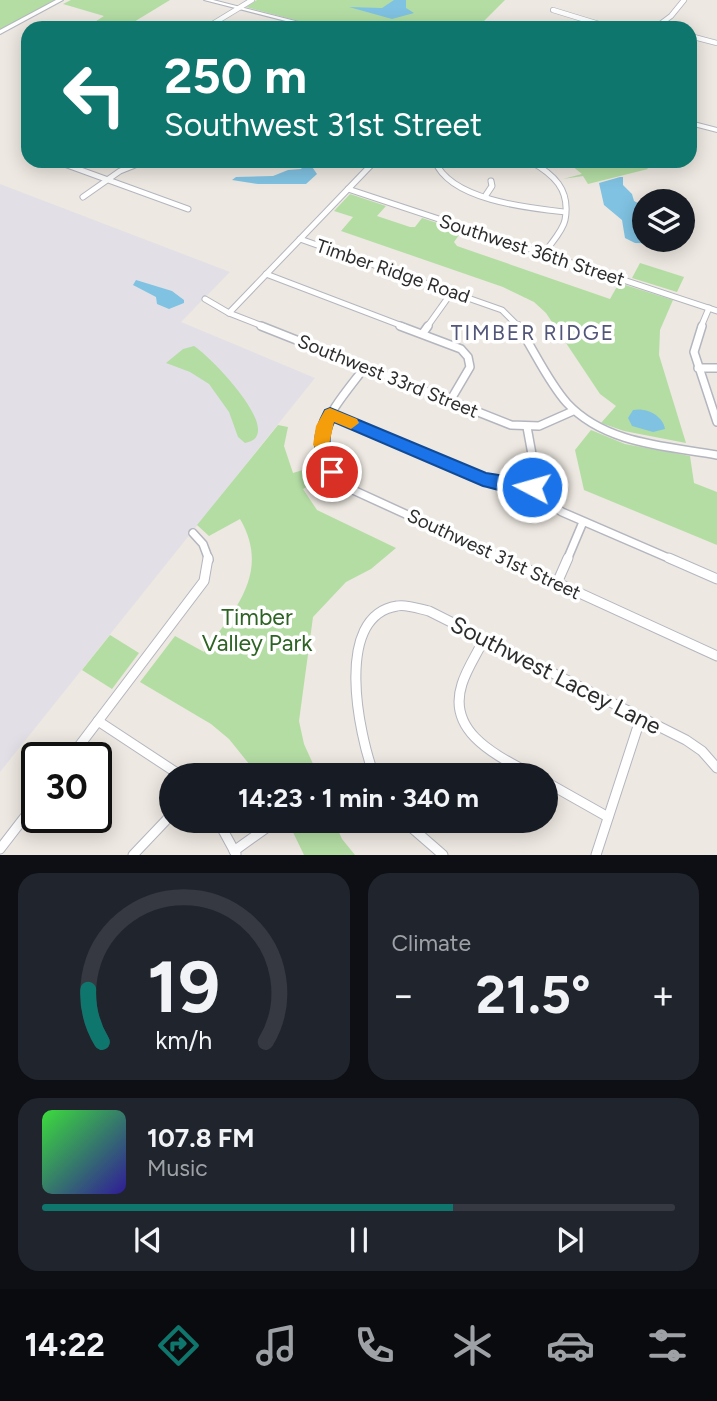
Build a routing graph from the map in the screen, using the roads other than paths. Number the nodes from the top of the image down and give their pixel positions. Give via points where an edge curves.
1 (60, 0) edge
2 (207, 0) edge
3 (252, 0) edge
4 (684, 0) edge
5 (238, 8) junction
6 (553, 10) dead end
7 (217, 21) edge
8 (291, 21) edge
9 (589, 21) edge
10 (663, 21) edge
11 (0, 32) edge
12 (697, 38) edge
13 (717, 43) edge
14 (697, 125) edge
15 (717, 130) edge
16 (74, 168) edge
17 (131, 168) edge
18 (368, 168) edge
19 (436, 168) edge
20 (544, 168) edge
21 (106, 180) junction
22 (491, 181) dead end
23 (348, 189) junction
24 (486, 195) junction
25 (83, 197) dead end
26 (188, 209) dead end
27 (565, 212) junction
28 (300, 239) junction
29 (544, 254) junction
30 (266, 274) junction
31 (452, 292) junction
32 (205, 299) dead end
33 (709, 308) junction
34 (717, 311) edge
35 (229, 313) junction
36 (423, 333) junction
37 (365, 367) junction
38 (698, 368) junction
39 (717, 368) edge
40 (450, 401) junction
41 (573, 411) junction
42 (330, 414) junction
43 (717, 422) edge
44 (527, 427) junction
45 (717, 455) edge
46 (538, 487) junction
47 (583, 522) junction
48 (193, 533) dead end
49 (717, 579) edge
50 (556, 583) junction
51 (484, 639) junction
52 (717, 656) edge
53 (641, 717) junction
54 (98, 721) junction
55 (82, 742) edge
56 (162, 763) edge
57 (369, 763) edge
58 (511, 763) edge
59 (717, 768) edge
60 (558, 789) edge
61 (608, 817) junction
62 (21, 821) edge
63 (159, 828) edge
64 (224, 833) edge
65 (261, 833) edge
66 (418, 833) edge
67 (1, 847) edge
68 (235, 853) edge
69 (133, 855) edge
70 (443, 855) edge
71 (596, 855) edge

1 - 11 main road
2 - 5 main road
3 - 5 street
4 - 10 street
5 - 7 street
5 - 8 main road
6 - 9 street
12 - 13 street
14 - 15 main road
16 - 21 street
17 - 21 street
18 - 23 street
19 - 24 street via 452,184
20 - 27 street via 563,190
21 - 25 street
21 - 26 street
22 - 24 street
23 - 28 street
23 - 29 street, Southwest 36th Street
24 - 27 street via 534,209
27 - 29 street via 563,224
28 - 30 street
28 - 31 street, Timber Ridge Road
29 - 33 street, Southwest 36th Street
30 - 35 street
30 - 36 street
31 - 36 street
31 - 41 street, Timber Ridge Road via 513,319
32 - 35 street, Southwest 33rd Street
33 - 34 street, Southwest 36th Street
33 - 38 street via 694,345
35 - 37 street, Southwest 33rd Street
36 - 40 street via 456,345 468,357 468,372
37 - 40 street, Southwest 33rd Street
37 - 42 street
38 - 39 street
38 - 43 street
40 - 44 street, Southwest 33rd Street
41 - 44 street
41 - 45 street, Timber Ridge Road via 616,436
42 - 46 street via 483,479
42 - 50 street, Southwest 31st Street via 321,449 327,465 344,485
44 - 46 street
46 - 47 street via 555,508
47 - 49 street
47 - 50 street
48 - 54 street via 208,553 204,581
50 - 52 street, Southwest 31st Street
51 - 53 street, Southwest Lacey Lane
51 - 57 street, Southwest Lacey Lane via 420,607 384,610 370,621 362,633 355,685 359,734
51 - 58 street via 459,702 473,738
53 - 59 street, Southwest Lacey Lane via 692,743
53 - 61 street
54 - 55 street
54 - 56 street
60 - 61 street
61 - 71 street
62 - 67 street
63 - 69 street
64 - 68 street
65 - 68 street
66 - 70 street

